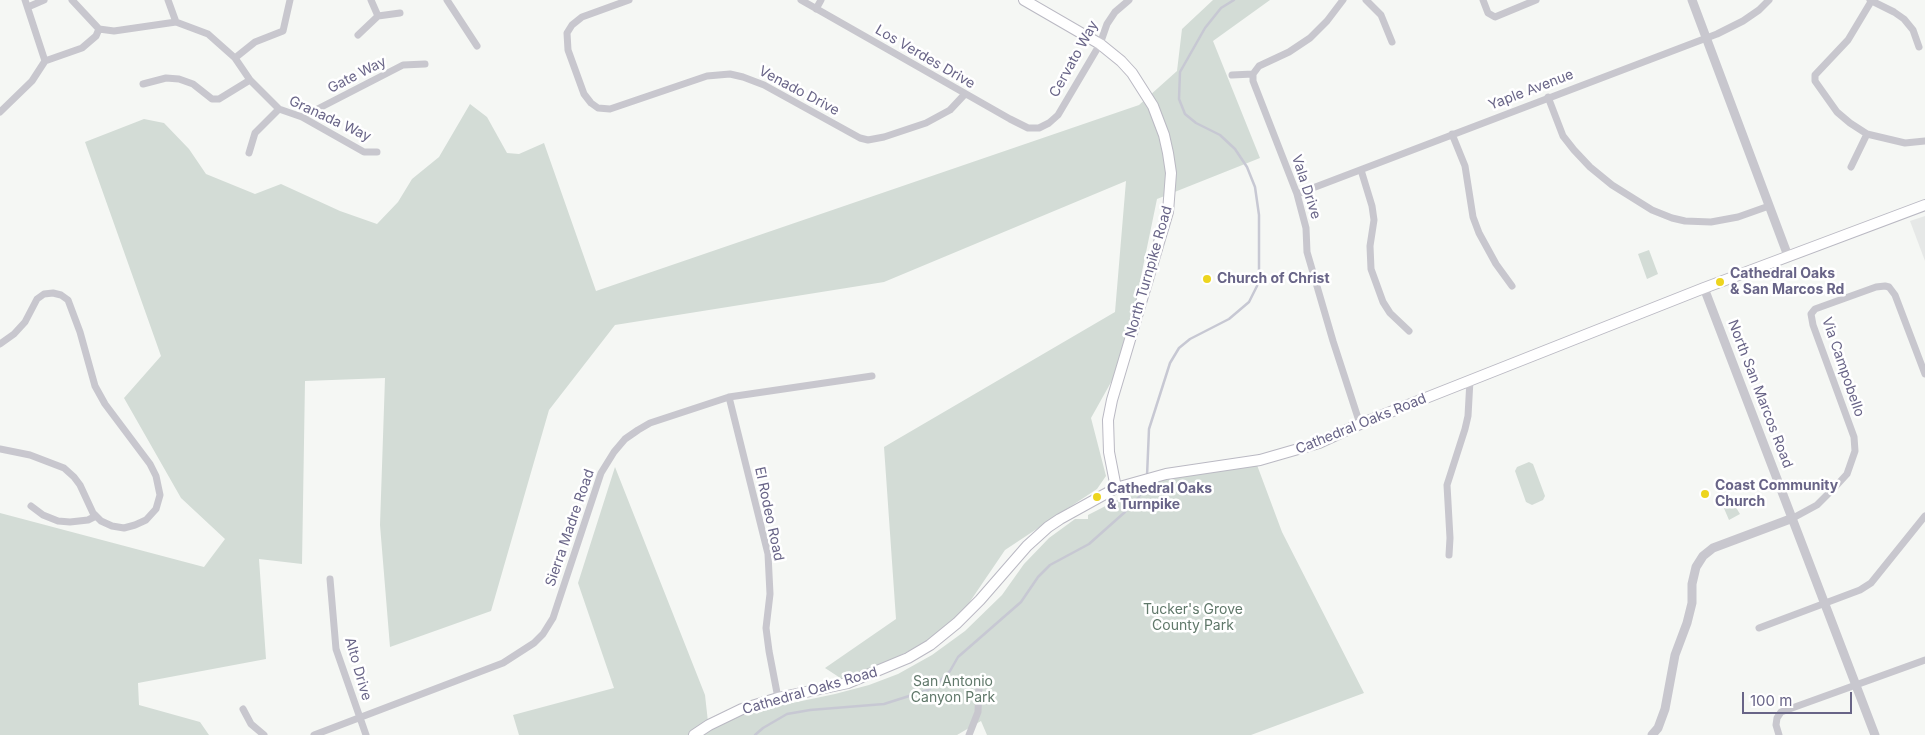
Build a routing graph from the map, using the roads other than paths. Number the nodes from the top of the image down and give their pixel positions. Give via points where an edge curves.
1 (44, 0) edge
2 (72, 0) edge
3 (168, 0) edge
4 (290, 0) edge
5 (371, 0) edge
6 (447, 0) edge
7 (629, 0) edge
8 (801, 0) edge
9 (821, 0) edge
10 (1024, 0) edge
11 (1130, 0) edge
12 (1342, 0) edge
13 (1366, 0) edge
14 (1483, 0) edge
15 (1536, 0) edge
16 (1692, 0) edge
17 (1769, 0) edge
18 (1871, 0) edge
19 (26, 4) edge
20 (816, 8) junction
21 (400, 13) dead end
22 (378, 16) junction
23 (176, 22) junction
24 (99, 29) junction
25 (358, 34) dead end
26 (1707, 37) junction
27 (1392, 42) dead end
28 (1100, 44) junction
29 (476, 46) dead end
30 (1919, 48) dead end
31 (235, 58) junction
32 (45, 61) junction
33 (425, 64) dead end
34 (1253, 74) junction
35 (1232, 75) dead end
36 (250, 80) junction
37 (143, 84) dead end
38 (965, 94) junction
39 (1548, 97) junction
40 (279, 110) junction
41 (0, 112) edge
42 (302, 117) junction
43 (1039, 128) joint
44 (1452, 134) junction
45 (1867, 134) junction
46 (1925, 141) edge
47 (377, 152) dead end
48 (249, 153) dead end
49 (1851, 167) dead end
50 (1361, 170) junction
51 (1297, 194) junction
52 (1925, 205) edge
53 (1769, 206) junction
54 (1788, 256) junction
55 (1512, 286) dead end
56 (1704, 288) junction
57 (1409, 331) dead end
58 (0, 344) edge
59 (1925, 374) edge
60 (872, 376) dead end
61 (1470, 380) junction
62 (729, 397) junction
63 (1360, 424) junction
64 (0, 449) edge
65 (1116, 488) junction
66 (31, 506) dead end
67 (96, 516) junction
68 (1925, 516) edge
69 (1793, 518) junction
70 (1448, 555) dead end
71 (330, 579) dead end
72 (1826, 603) junction
73 (1759, 628) dead end
74 (1925, 660) edge
75 (1856, 684) junction
76 (979, 686) dead end
77 (778, 698) junction
78 (243, 709) dead end
79 (359, 718) junction
80 (264, 735) edge
81 (314, 735) edge
82 (366, 735) edge
83 (694, 735) edge
84 (970, 735) edge
85 (1652, 735) edge
86 (1779, 735) edge
87 (1875, 735) edge

1 - 19 street
2 - 24 street
3 - 23 street
4 - 31 street via 283,31 255,42
5 - 22 street
6 - 29 street
7 - 38 street, Venado Drive via 582,17 567,33 568,50 584,94 598,108 610,109 707,76 730,74 764,85 868,140 926,123 950,110
8 - 20 street, Los Verdes Drive
9 - 20 street
10 - 28 main road, North Turnpike Road
11 - 28 street, Cervato Way via 1115,12
12 - 34 street via 1310,38 1259,66
13 - 27 street via 1382,15
14 - 15 street via 1488,13 1495,17
16 - 26 street
17 - 26 street, Yaple Avenue via 1743,21
18 - 30 street via 1904,19 1913,30
18 - 45 street via 1848,40 1815,75 1820,90 1837,112
19 - 32 street
20 - 38 street, Los Verdes Drive
21 - 22 street
22 - 25 street
23 - 24 street, Granada Way via 114,31
23 - 31 street, Granada Way via 208,34
24 - 32 street via 94,39 82,48
26 - 39 street, Yaple Avenue
26 - 53 street
28 - 43 street, Cervato Way via 1058,114
28 - 65 main road, North Turnpike Road via 1132,73 1148,98 1164,135 1171,173 1164,228 1108,420 1109,452
31 - 36 street, Granada Way
32 - 41 street via 32,81
33 - 42 street, Gate Way via 403,66
34 - 35 street
34 - 51 street, Vala Drive
36 - 37 street via 220,99 212,99 193,84 179,79 166,78
36 - 40 street, Granada Way
38 - 43 street, Los Verdes Drive via 1028,128
39 - 44 street, Yaple Avenue
39 - 53 street via 1563,136 1574,150 1612,184 1652,210 1685,221 1711,222
40 - 42 street, Granada Way
40 - 48 street via 255,133
42 - 47 street, Granada Way via 364,152
44 - 50 street, Yaple Avenue
44 - 55 street via 1465,166 1478,233
45 - 46 street via 1905,143
45 - 49 street
50 - 51 street, Yaple Avenue
50 - 57 street via 1374,220 1371,269 1390,313
51 - 63 street, Vala Drive via 1306,228 1307,252
52 - 54 main road, Cathedral Oaks Road
53 - 54 street
54 - 56 main road, Cathedral Oaks Road
56 - 61 main road, Cathedral Oaks Road
56 - 69 street, North San Marcos Road
58 - 67 street via 25,322 36,299 44,294 61,295 72,306 95,386 150,464 160,495 156,509 135,526 112,526
59 - 69 street, Via Campobello via 1896,295 1889,287 1876,287 1815,309 1811,314 1813,325 1854,437 1855,451 1846,474 1836,486 1817,505
60 - 62 street, Sierra Madre Road
61 - 63 main road, Cathedral Oaks Road
61 - 70 street via 1468,416 1447,484
62 - 77 street, El Rodeo Road via 768,554 770,594 766,628
62 - 79 street, Sierra Madre Road via 650,423 626,439 614,452 601,473 553,618 534,643 503,663
63 - 65 main road, Cathedral Oaks Road via 1319,444 1260,460 1166,474
64 - 67 street via 30,455 64,468 74,477
65 - 77 main road, Cathedral Oaks Road via 1048,527 956,623 908,658 848,683
66 - 67 street via 58,521 88,520
68 - 72 street via 1871,584
69 - 72 street, North San Marcos Road
69 - 85 street via 1713,548 1696,567 1687,623 1675,655 1664,709 1658,728
71 - 79 street, Alto Drive via 336,649
72 - 73 street
72 - 75 street, North San Marcos Road
74 - 75 street
75 - 86 street via 1781,712 1776,725
75 - 87 street, North San Marcos Road
76 - 84 street via 978,712
77 - 83 main road, Cathedral Oaks Road via 742,709
78 - 80 street via 251,724
79 - 81 street, Sierra Madre Road
79 - 82 street, Alto Drive

